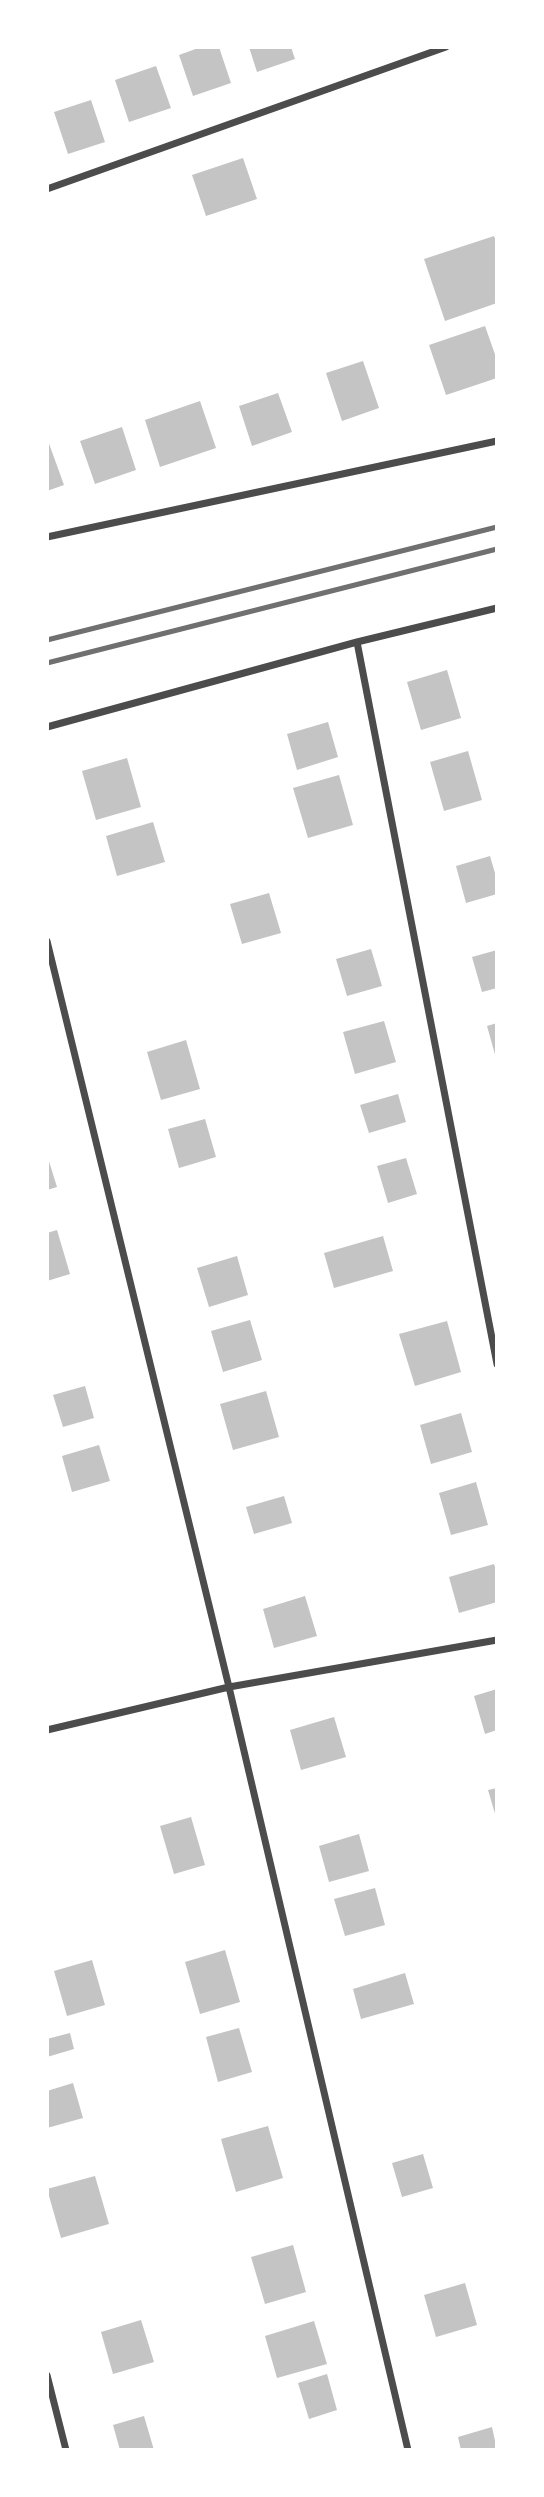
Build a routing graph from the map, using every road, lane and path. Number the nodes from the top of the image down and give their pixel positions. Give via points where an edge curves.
1 (446, 47) edge
2 (47, 189) edge
3 (497, 442) edge
4 (47, 537) edge
5 (497, 608) edge
6 (357, 642) junction
7 (47, 727) edge
8 (47, 941) edge
9 (497, 1364) edge
10 (497, 1640) edge
11 (229, 1687) junction
12 (47, 1730) edge
13 (47, 2375) edge
14 (66, 2450) edge
15 (408, 2450) edge

1 - 2 street
3 - 4 street
5 - 6 street
6 - 7 street
6 - 9 street
8 - 11 street
10 - 11 street
11 - 12 street
11 - 15 street
13 - 14 street

